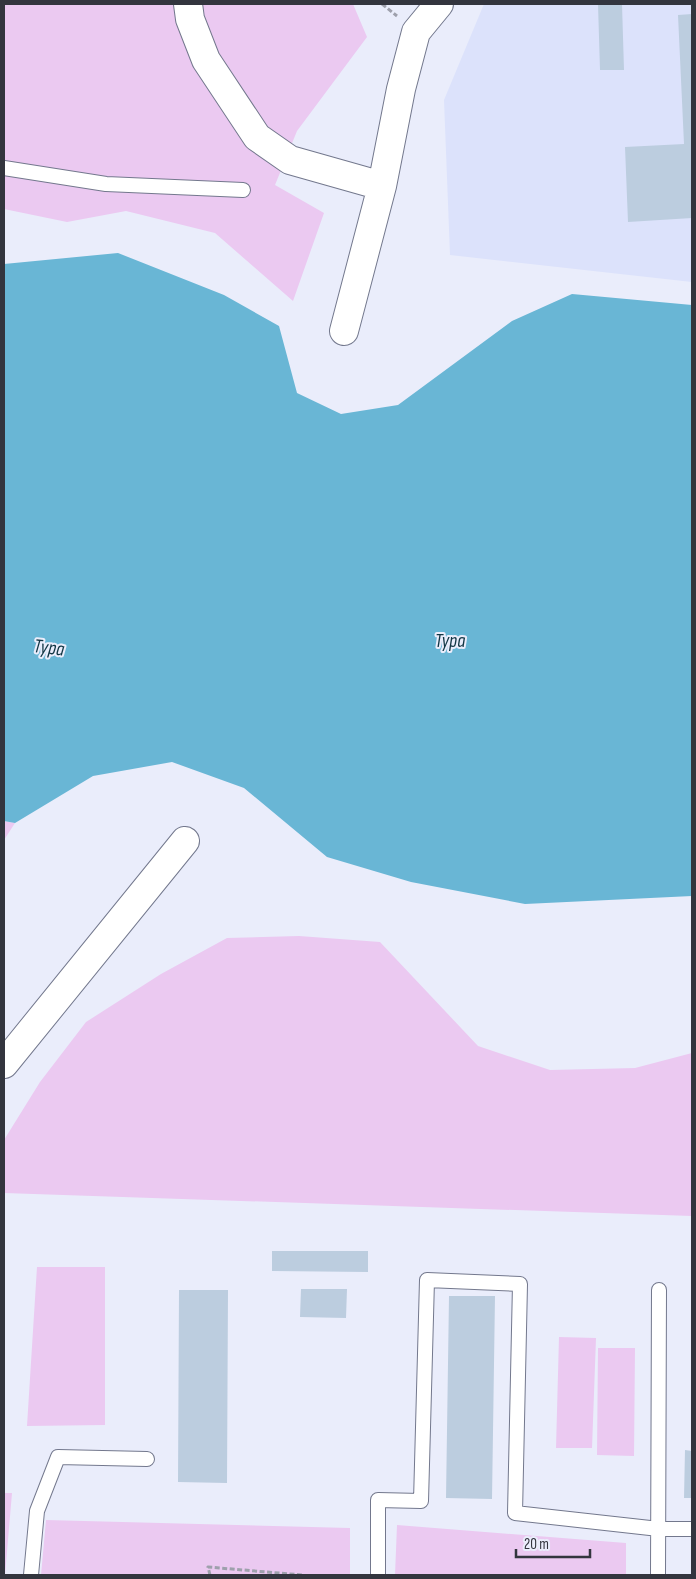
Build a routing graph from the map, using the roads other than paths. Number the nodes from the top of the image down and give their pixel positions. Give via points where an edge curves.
1 (188, 4) edge
2 (439, 4) edge
3 (4, 168) edge
4 (382, 186) junction
5 (243, 190) dead end
6 (344, 331) dead end
7 (185, 841) dead end
8 (4, 1064) edge
9 (659, 1290) dead end
10 (147, 1459) dead end
11 (659, 1529) junction
12 (692, 1529) edge
13 (31, 1575) edge
14 (378, 1575) edge
15 (658, 1575) edge

1 - 4 street via 190,19 206,60 257,137 290,160
2 - 4 street via 416,32
3 - 5 lane via 106,184
4 - 6 street
7 - 8 street
9 - 11 lane
10 - 13 lane via 58,1457 37,1511
11 - 12 lane
11 - 14 lane via 515,1514 520,1284 427,1280 421,1501 378,1500
11 - 15 lane

